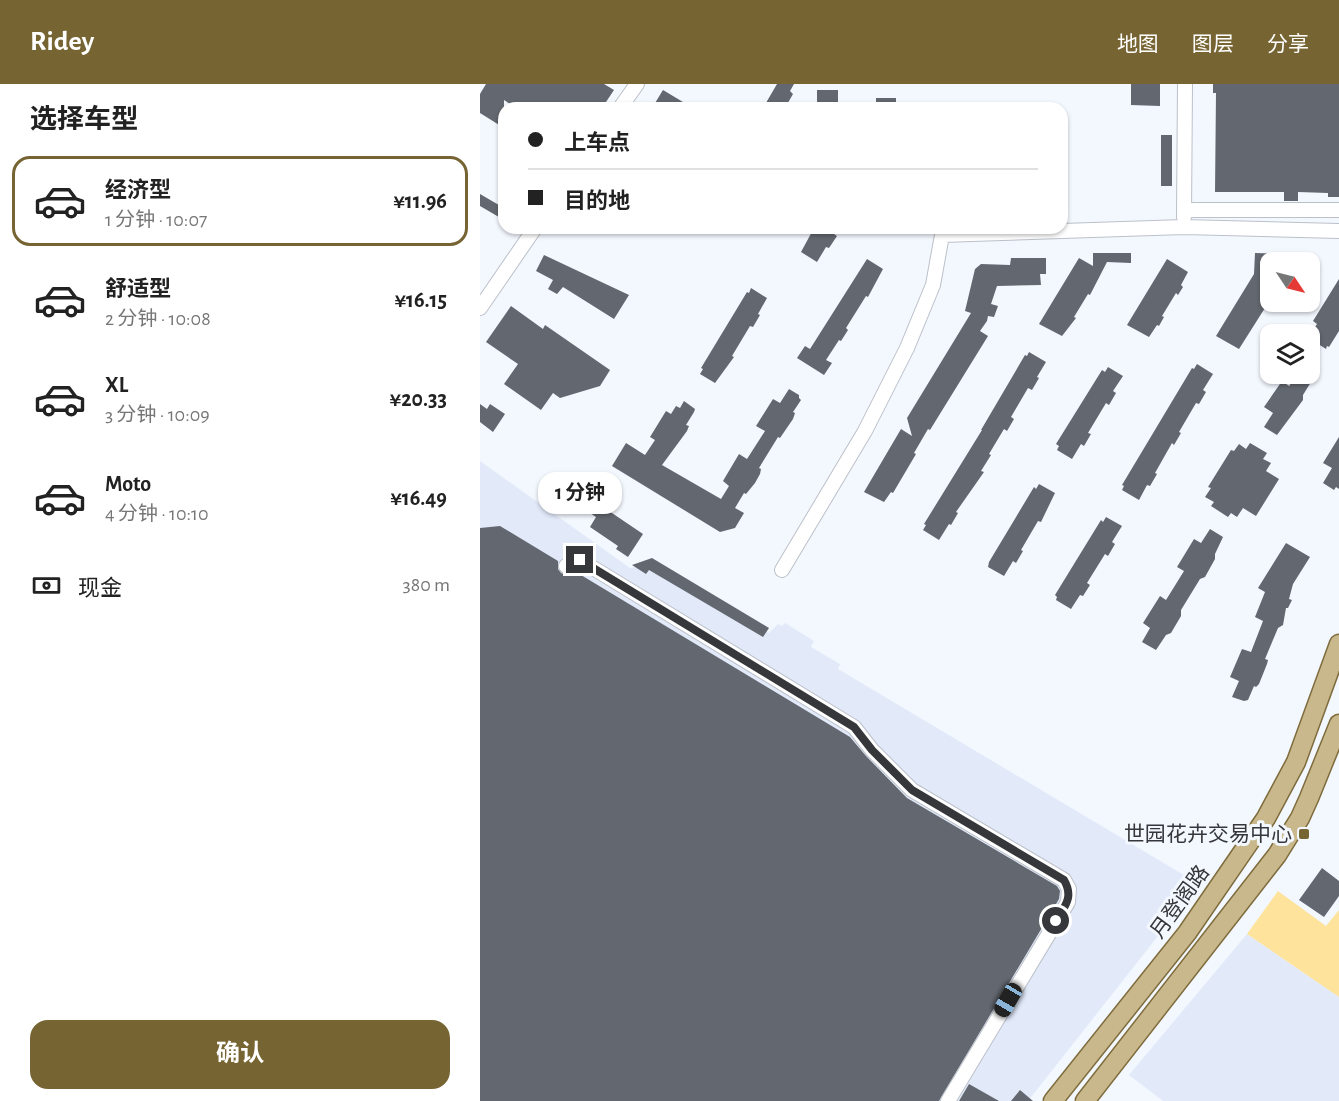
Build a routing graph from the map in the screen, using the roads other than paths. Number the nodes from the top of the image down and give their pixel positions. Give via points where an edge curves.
1 (637, 84) edge
2 (1185, 84) edge
3 (624, 102) edge
4 (1184, 210) junction
5 (1339, 210) edge
6 (1184, 227) junction
7 (1068, 231) edge
8 (1339, 231) edge
9 (531, 234) edge
10 (972, 234) edge
11 (480, 308) edge
12 (566, 566) dead end
13 (782, 570) dead end
14 (1339, 644) edge
15 (1339, 724) edge
16 (948, 1101) edge
17 (1053, 1101) edge
18 (1085, 1101) edge

1 - 3 street
2 - 4 street
4 - 5 street
4 - 6 street
6 - 7 street
6 - 8 street
9 - 11 street
10 - 13 street via 942,235 933,285 907,348 865,431
12 - 16 street via 580,560 854,727 912,790 1064,880 1069,889 1068,902
14 - 17 main road, 月登阁路 via 1296,762 1266,818 1187,933
15 - 18 main road via 1310,798 1277,855

